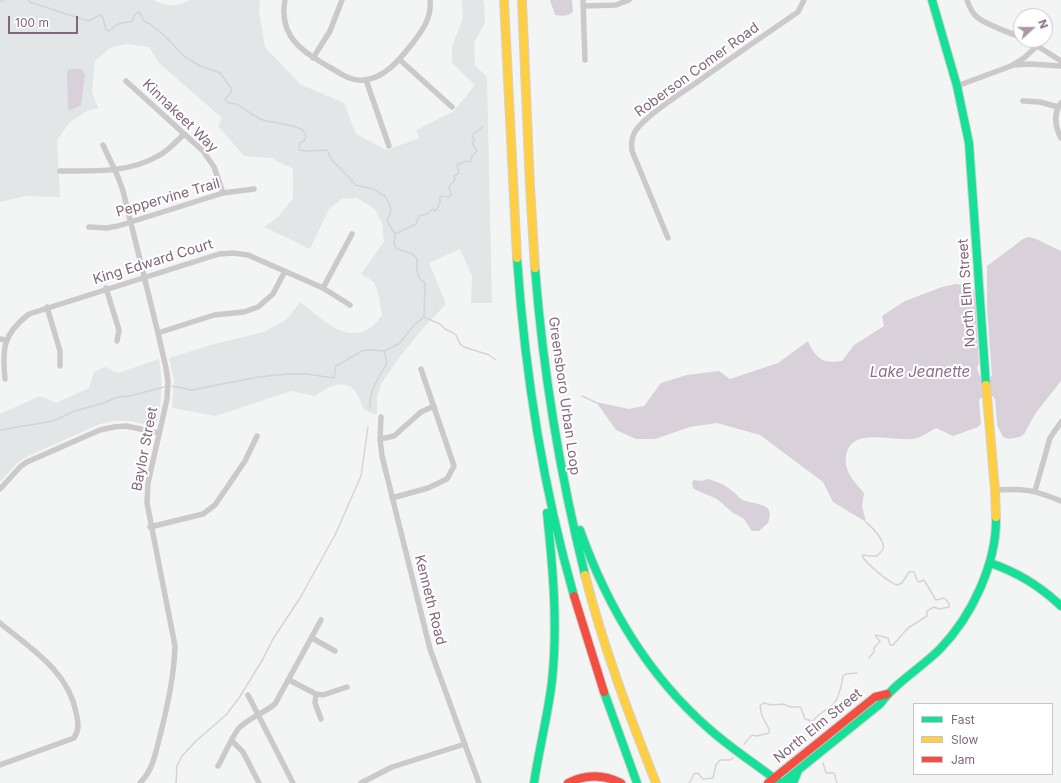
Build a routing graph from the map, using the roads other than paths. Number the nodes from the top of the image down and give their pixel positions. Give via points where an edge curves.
1 (285, 0) edge
2 (342, 0) edge
3 (430, 0) edge
4 (504, 0) edge
5 (522, 0) edge
6 (583, 0) edge
7 (629, 0) edge
8 (804, 0) edge
9 (932, 0) edge
10 (967, 0) edge
11 (583, 6) junction
12 (1013, 34) edge
13 (1035, 48) edge
14 (1040, 48) edge
15 (313, 58) junction
16 (400, 60) junction
17 (585, 60) dead end
18 (1061, 61) edge
19 (1011, 66) junction
20 (1061, 66) edge
21 (366, 80) junction
22 (126, 81) dead end
23 (957, 86) junction
24 (1022, 101) dead end
25 (1060, 105) edge
26 (452, 107) dead end
27 (184, 134) junction
28 (1061, 138) edge
29 (103, 145) dead end
30 (389, 146) dead end
31 (114, 169) junction
32 (60, 171) dead end
33 (254, 189) dead end
34 (223, 193) junction
35 (130, 222) junction
36 (89, 227) dead end
37 (352, 234) dead end
38 (668, 238) dead end
39 (285, 271) junction
40 (144, 276) junction
41 (106, 288) junction
42 (323, 288) junction
43 (350, 305) dead end
44 (47, 307) junction
45 (158, 333) junction
46 (3, 340) edge
47 (117, 341) dead end
48 (60, 366) dead end
49 (422, 370) dead end
50 (5, 379) dead end
51 (434, 406) junction
52 (381, 417) dead end
53 (1061, 422) edge
54 (159, 433) junction
55 (257, 436) dead end
56 (380, 439) junction
57 (538, 441) junction
58 (561, 469) junction
59 (0, 489) edge
60 (995, 490) junction
61 (1035, 491) junction
62 (392, 498) junction
63 (1061, 501) edge
64 (150, 527) junction
65 (990, 562) junction
66 (1061, 606) edge
67 (321, 620) dead end
68 (0, 623) edge
69 (312, 638) junction
70 (335, 651) dead end
71 (289, 680) junction
72 (347, 687) dead end
73 (316, 694) junction
74 (887, 694) junction
75 (248, 696) dead end
76 (258, 715) junction
77 (321, 720) dead end
78 (232, 741) junction
79 (465, 744) junction
80 (0, 765) edge
81 (218, 766) dead end
82 (798, 771) junction
83 (776, 782) edge
84 (140, 783) edge
85 (259, 783) edge
86 (293, 783) edge
87 (361, 783) edge
88 (479, 783) edge
89 (534, 783) edge
90 (568, 783) edge
91 (621, 783) edge
92 (637, 783) edge
93 (656, 783) edge
94 (793, 783) edge

1 - 15 street via 284,16 289,32 302,50
2 - 15 street via 330,31
3 - 16 street via 429,16 423,30
4 - 57 main road via 519,287 528,377
5 - 58 main road, Greensboro Urban Loop via 539,311 549,398
6 - 11 street
7 - 11 street via 610,6
8 - 38 street, Roberson Comer Road via 798,12 667,104 634,134 632,150
9 - 23 main road, North Elm Street
10 - 12 street via 977,17
11 - 17 street
13 - 19 street
14 - 18 street
15 - 21 street via 348,77
16 - 21 street via 383,73
16 - 26 street
19 - 20 street
19 - 23 street
21 - 30 street
22 - 27 street, Kinnakeet Way
23 - 60 main road, North Elm Street via 971,161
24 - 25 street
25 - 28 street via 1055,117
27 - 31 street via 167,151 150,160
27 - 34 street, Kinnakeet Way via 209,159
29 - 31 street, Baylor Street
31 - 32 street
31 - 35 street, Baylor Street via 123,191
33 - 34 street, Peppervine Trail
34 - 35 street, Peppervine Trail
35 - 36 street, Peppervine Trail via 107,228
35 - 40 street, Baylor Street
37 - 42 street
39 - 40 street, King Edward Court via 248,255 233,253 219,254
39 - 42 street, King Edward Court
39 - 45 street via 273,294 258,307 244,312 214,315
40 - 41 street, King Edward Court
40 - 45 street, Baylor Street
41 - 44 street, King Edward Court
41 - 47 street via 119,330
42 - 43 street, King Edward Court
44 - 46 street, King Edward Court via 29,314 18,322
44 - 48 street via 60,351
45 - 54 street, Baylor Street via 168,386
46 - 50 street, King Edward Court
49 - 51 street
51 - 56 street via 421,412 394,436
51 - 62 street via 454,466 447,479 428,488
52 - 56 street, Kenneth Road
53 - 61 street via 1050,438
54 - 59 street via 126,426 100,430 27,462
54 - 64 street, Baylor Street via 146,494
55 - 64 street via 245,461 215,505 208,511
56 - 62 street, Kenneth Road
57 - 89 main road via 552,562 555,629 550,696
57 - 92 main road via 558,536 579,617 605,698
58 - 83 main road via 597,575 616,614 638,648 663,682 696,716
58 - 93 main road, Greensboro Urban Loop via 576,539 599,624
60 - 61 street
60 - 65 main road, North Elm Street via 996,523
61 - 63 street
62 - 79 street, Kenneth Road via 430,649
64 - 84 street, Baylor Street via 175,646 171,688 153,762
65 - 66 main road via 1024,576
65 - 74 main road, North Elm Street via 976,597 957,629 932,657
67 - 69 street
68 - 80 street via 61,677 74,700 79,723 74,738
69 - 70 street
69 - 71 street
71 - 73 street
71 - 76 street via 275,704
72 - 73 street via 323,695
73 - 77 street via 315,703
74 - 82 main road, North Elm Street via 880,704
74 - 83 main road, North Elm Street via 874,697
75 - 76 street
76 - 78 street via 238,728
76 - 86 street
78 - 81 street
78 - 85 street via 243,752
79 - 87 street via 392,767
79 - 88 street, Kenneth Road
82 - 83 main road, North Elm Street
82 - 94 main road
90 - 91 main road via 592,775 606,776

